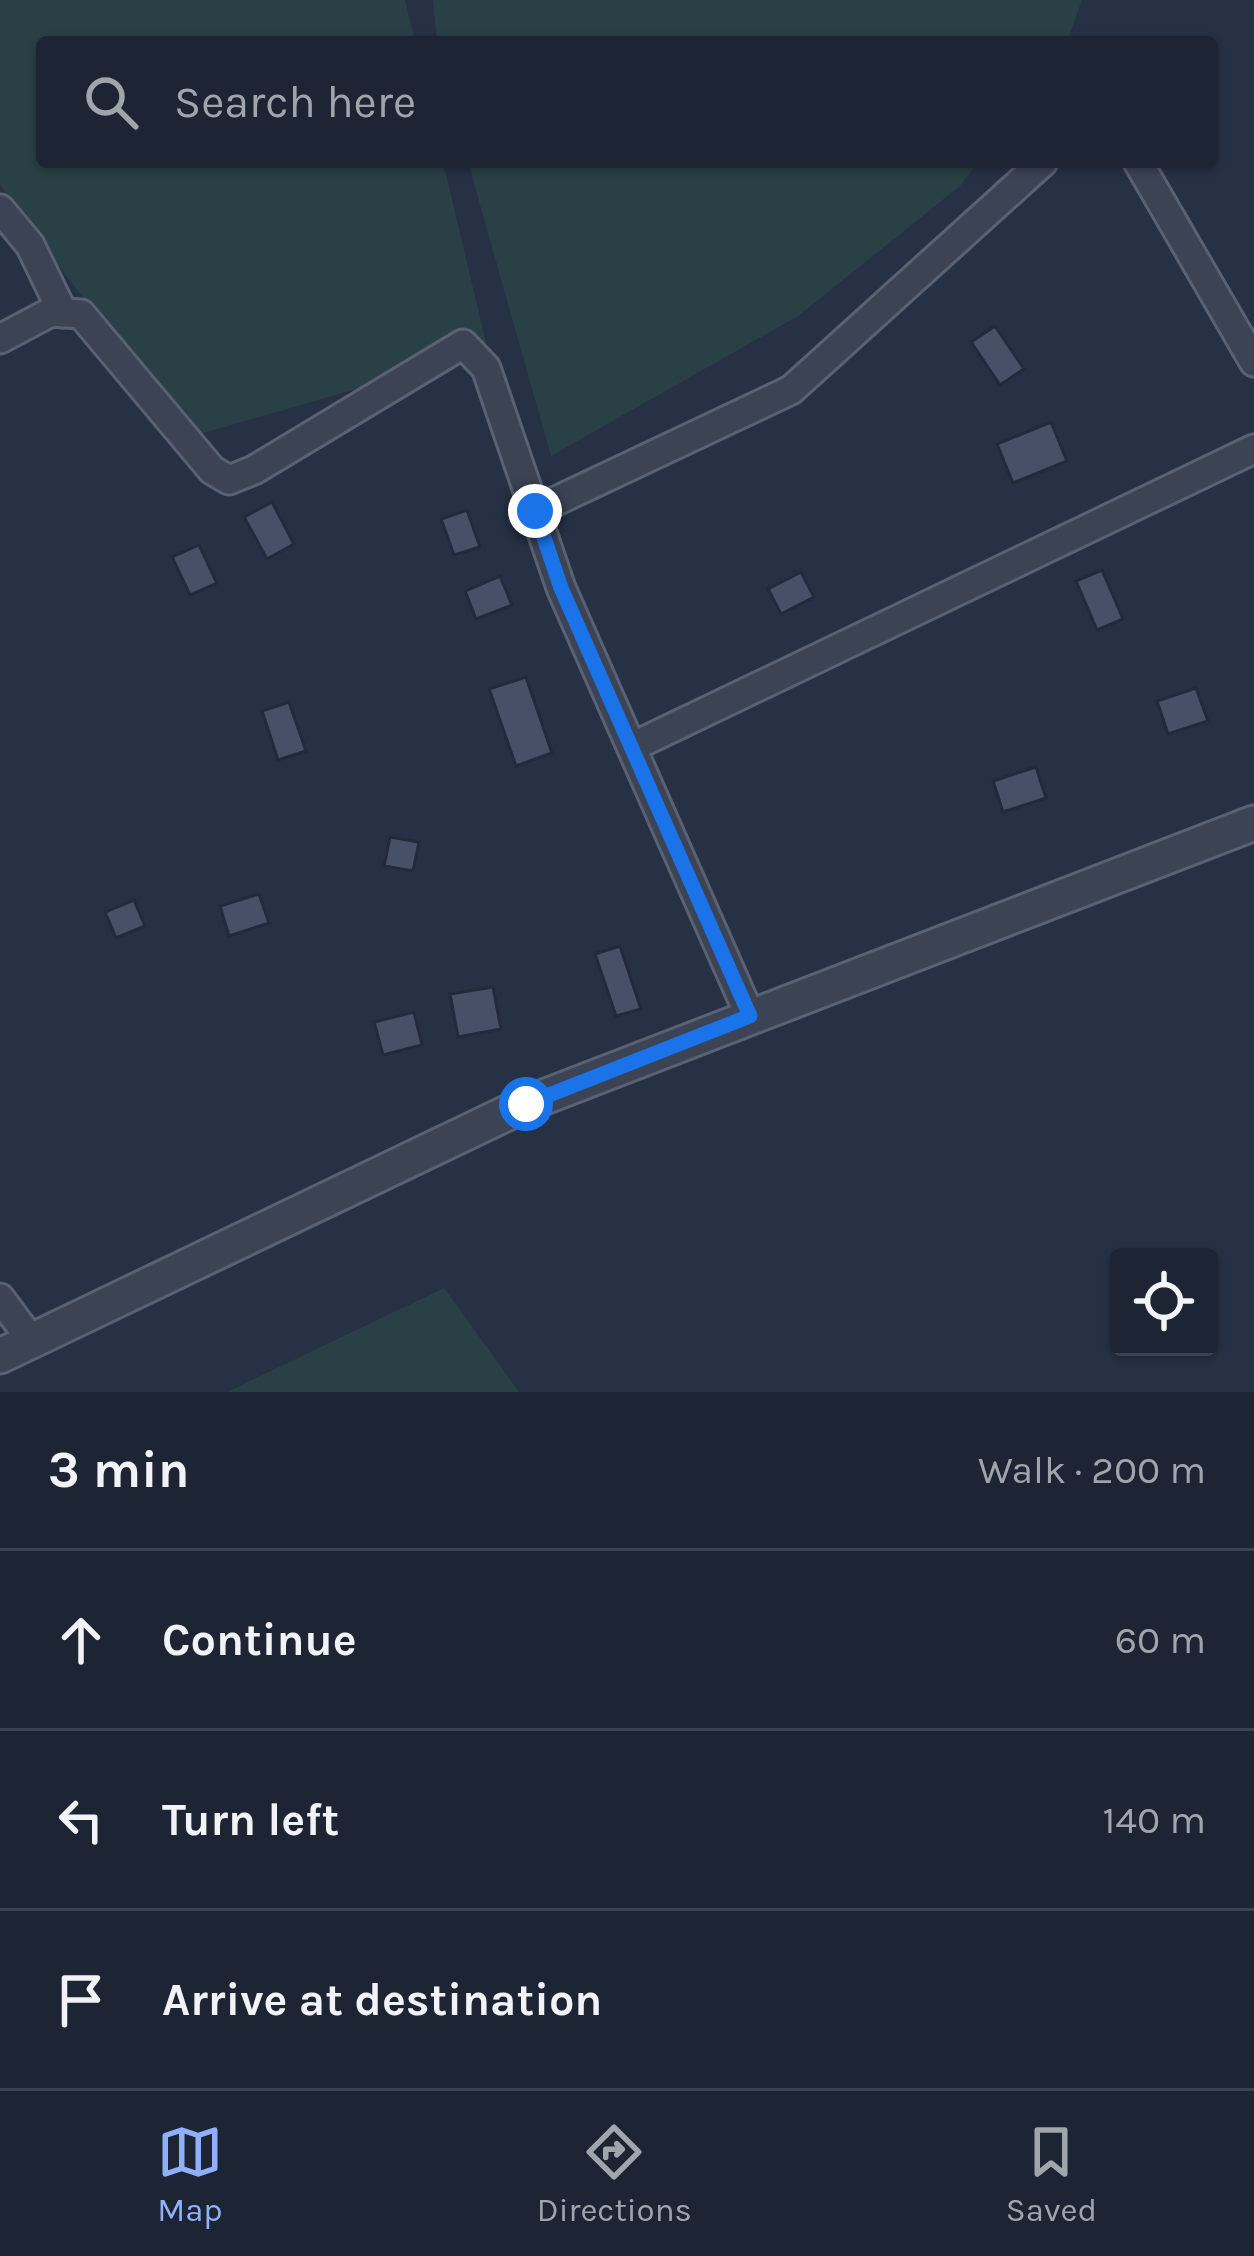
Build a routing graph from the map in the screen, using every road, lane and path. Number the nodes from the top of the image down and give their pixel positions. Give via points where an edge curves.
1 (1036, 168) edge
2 (1141, 168) edge
3 (0, 209) edge
4 (63, 313) junction
5 (0, 339) edge
6 (1254, 362) edge
7 (1254, 449) edge
8 (535, 511) junction
9 (632, 748) junction
10 (1254, 823) edge
11 (750, 1016) junction
12 (0, 1298) edge
13 (32, 1341) junction
14 (0, 1356) edge

1 - 8 street via 790,391
2 - 6 street
3 - 4 street via 30,245
4 - 5 street
4 - 8 street via 81,314 212,470 229,480 463,344 486,368
7 - 9 street
8 - 9 street
9 - 11 street
10 - 11 street
11 - 13 street via 526,1104
12 - 13 street
13 - 14 street

